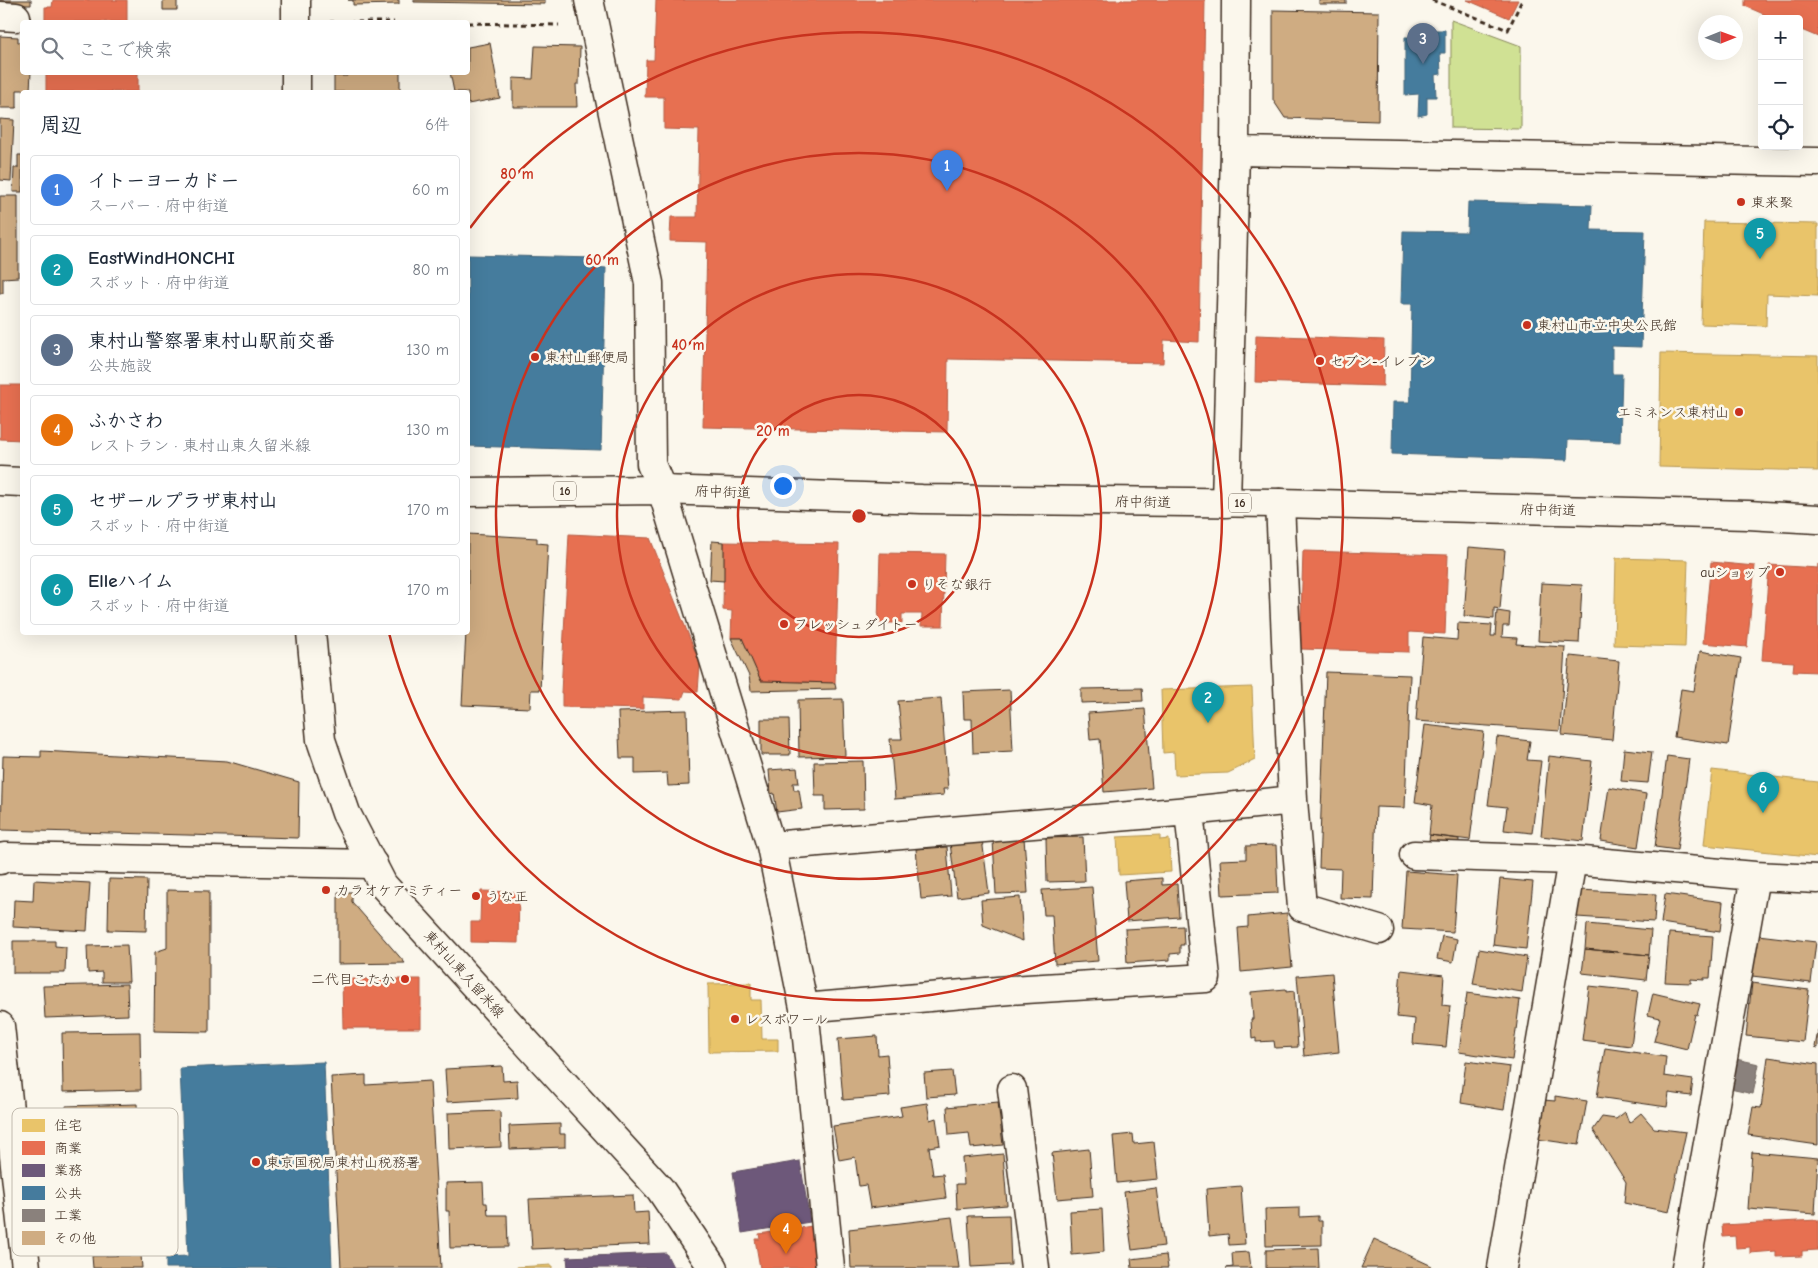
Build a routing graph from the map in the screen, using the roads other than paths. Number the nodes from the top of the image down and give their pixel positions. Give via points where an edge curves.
1 (1236, 0) edge
2 (592, 12) edge
3 (296, 75) edge
4 (296, 90) edge
5 (1236, 151) junction
6 (1818, 162) edge
7 (0, 481) edge
8 (20, 482) edge
9 (662, 490) junction
10 (470, 492) edge
11 (1226, 503) junction
12 (1280, 503) junction
13 (1818, 519) edge
14 (311, 635) edge
15 (1293, 800) junction
16 (1189, 811) junction
17 (771, 846) junction
18 (1414, 855) dead end
19 (0, 860) edge
20 (1572, 860) junction
21 (373, 864) junction
22 (1754, 876) junction
23 (1818, 879) edge
24 (1379, 930) dead end
25 (804, 1008) junction
26 (0, 1026) edge
27 (1012, 1089) dead end
28 (12, 1138) edge
29 (713, 1268) edge
30 (830, 1268) edge
31 (1035, 1268) edge
32 (1502, 1268) edge
33 (1686, 1268) edge

1 - 5 street
2 - 9 street via 649,283 651,464
3 - 4 street
5 - 6 street
5 - 11 street
7 - 8 street
9 - 10 street, 府中街道 / 16
9 - 11 street, 府中街道 / 16 via 922,499
9 - 17 street
11 - 12 street, 府中街道 / 16
12 - 13 street, 府中街道 / 16
12 - 15 street
14 - 21 street, 東村山東久留米線 via 322,740 346,813
15 - 16 street
15 - 24 street via 1302,906
16 - 17 street
16 - 25 street via 1206,978 1009,990
17 - 25 street
18 - 20 street
19 - 21 street via 4,857
20 - 22 street
20 - 32 street
21 - 29 street, 東村山東久留米線 via 383,885 660,1189
22 - 23 street
22 - 33 street
25 - 30 street
26 - 28 street
27 - 31 street

